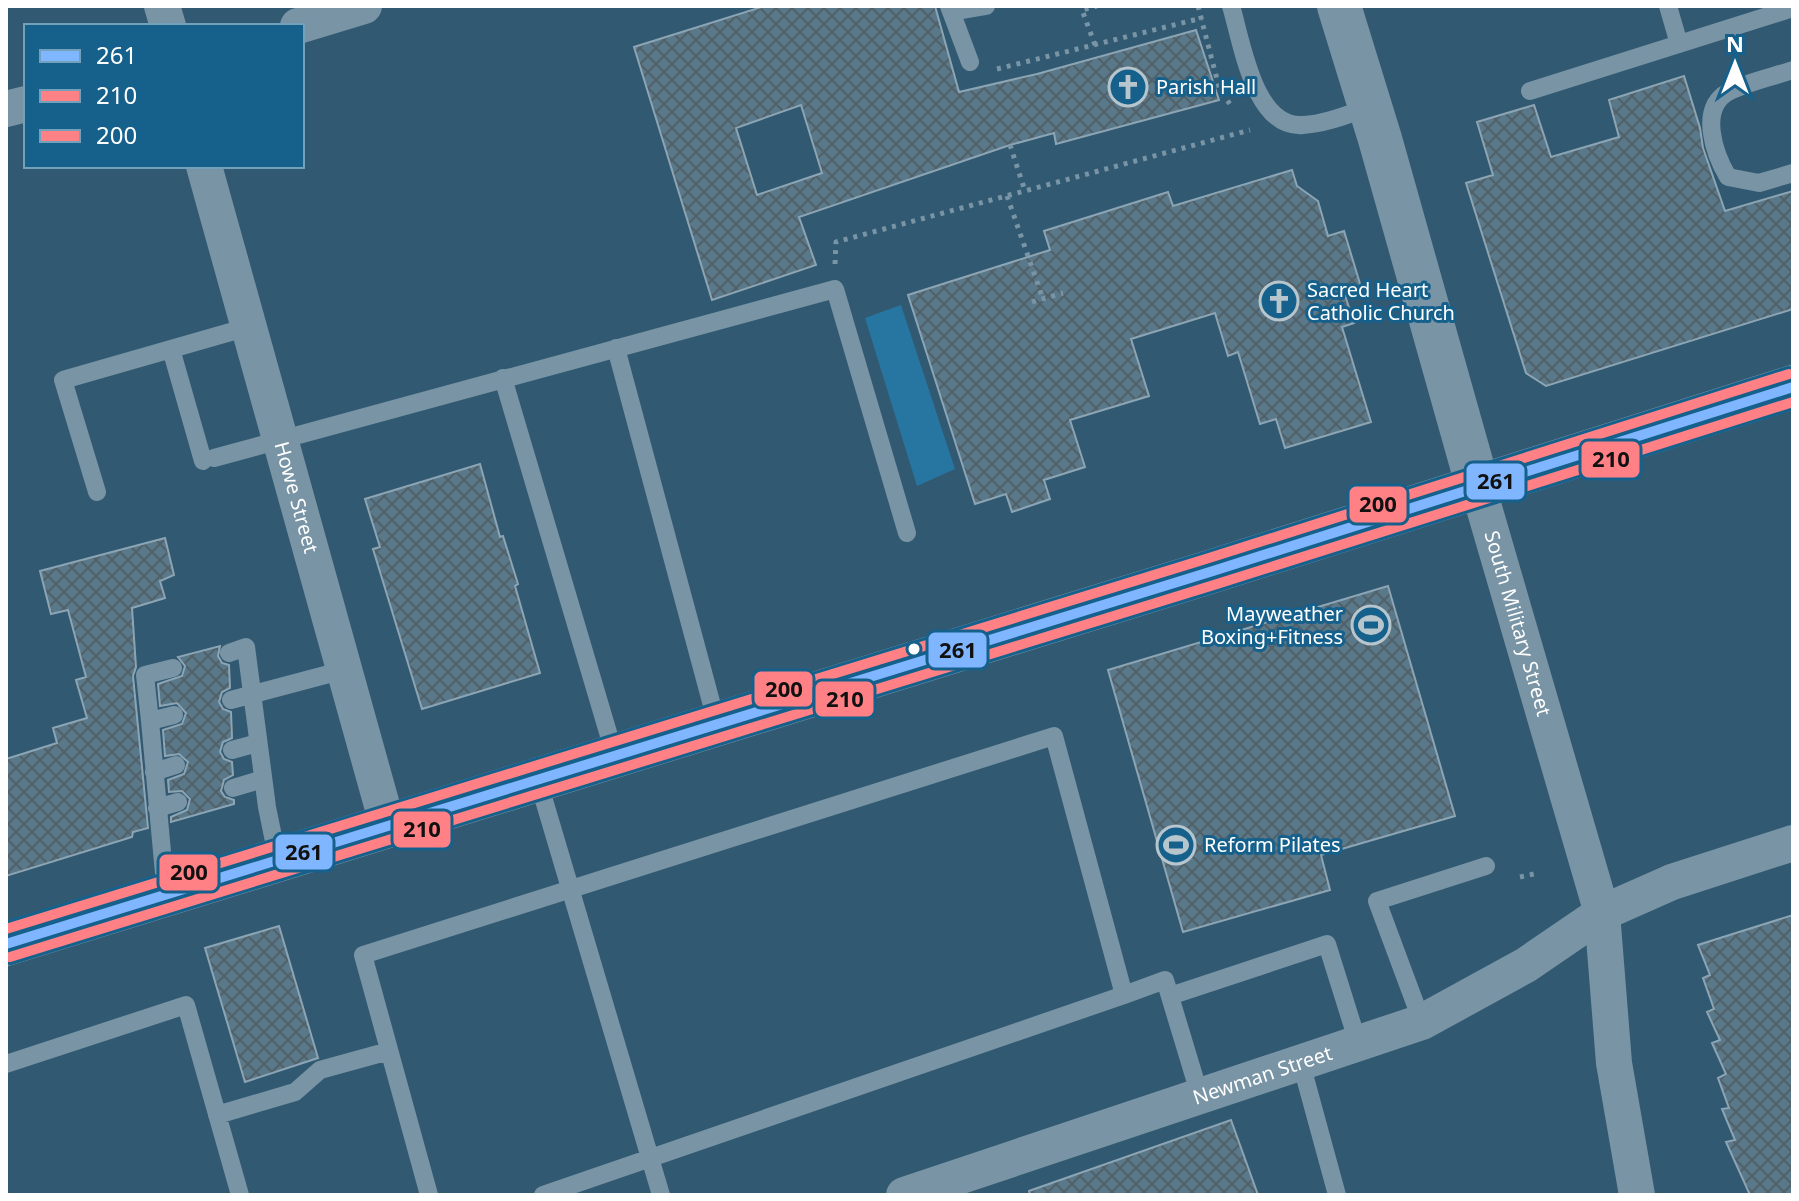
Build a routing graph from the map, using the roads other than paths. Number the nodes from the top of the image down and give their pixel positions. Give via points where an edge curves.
1 (364, 6) edge
2 (986, 6) edge
3 (1231, 6) edge
4 (1339, 6) edge
5 (1671, 7) edge
6 (1793, 8) edge
7 (950, 9) edge
8 (304, 24) edge
9 (1679, 44) junction
10 (970, 62) dead end
11 (1793, 70) edge
12 (1530, 91) dead end
13 (1370, 107) junction
14 (205, 168) edge
15 (1793, 173) edge
16 (248, 327) junction
17 (616, 348) junction
18 (171, 349) junction
19 (503, 378) junction
20 (1793, 387) edge
21 (278, 438) junction
22 (1478, 487) junction
23 (97, 492) dead end
24 (907, 533) dead end
25 (229, 653) dead end
26 (173, 668) dead end
27 (344, 670) junction
28 (252, 695) junction
29 (231, 700) dead end
30 (174, 715) dead end
31 (150, 721) junction
32 (717, 724) junction
33 (258, 743) junction
34 (232, 750) dead end
35 (615, 756) junction
36 (176, 765) dead end
37 (154, 772) junction
38 (263, 779) junction
39 (538, 780) junction
40 (233, 788) dead end
41 (178, 802) dead end
42 (157, 808) junction
43 (388, 827) junction
44 (1793, 843) edge
45 (278, 861) junction
46 (1486, 866) dead end
47 (571, 889) junction
48 (166, 895) junction
49 (1602, 913) junction
50 (6, 944) edge
51 (1124, 995) junction
52 (1170, 996) junction
53 (1422, 1022) junction
54 (1358, 1043) junction
55 (389, 1051) junction
56 (1301, 1063) junction
57 (1614, 1063) junction
58 (6, 1064) edge
59 (1200, 1096) junction
60 (217, 1115) junction
61 (650, 1159) junction
62 (240, 1195) edge
63 (429, 1195) edge
64 (543, 1195) edge
65 (661, 1195) edge
66 (904, 1195) edge
67 (1337, 1195) edge
68 (1611, 1195) edge
69 (1637, 1195) edge

1 - 8 street
2 - 7 lane
3 - 13 lane via 1251,76 1278,120 1306,125
4 - 13 street, South Military Street
5 - 9 lane
6 - 9 lane
7 - 10 lane
9 - 12 lane
11 - 15 lane via 1726,93 1711,118 1720,164 1728,177 1759,183
13 - 22 street, South Military Street
14 - 16 street, Howe Street
16 - 18 lane
16 - 21 street, Howe Street
17 - 19 lane
17 - 24 lane via 835,289
17 - 32 lane
18 - 21 lane via 208,459
18 - 23 lane via 63,380
19 - 21 lane
19 - 35 lane
20 - 22 main road
21 - 27 street, Howe Street
22 - 32 main road
22 - 49 street, South Military Street
25 - 28 lane via 246,647
26 - 31 lane via 145,675
27 - 28 lane
27 - 43 street, Howe Street
28 - 29 lane
28 - 33 lane
30 - 31 lane
31 - 37 lane
32 - 35 main road
33 - 34 lane
33 - 38 lane
35 - 39 main road
36 - 37 lane
37 - 42 lane
38 - 40 lane
38 - 45 lane
39 - 43 main road
39 - 47 lane
41 - 42 lane
42 - 48 lane
43 - 45 main road
44 - 49 street, Newman Street via 1672,882
45 - 48 main road
46 - 53 lane via 1377,901
47 - 51 lane via 1054,736
47 - 55 lane via 363,955
47 - 61 lane
48 - 50 main road
49 - 53 street, Newman Street via 1526,965
49 - 57 street, South Military Street
51 - 52 lane via 1165,980
51 - 61 lane
52 - 54 lane via 1327,944
52 - 59 lane
53 - 54 street, Newman Street
54 - 56 street, Newman Street
55 - 60 lane via 320,1070 295,1092
55 - 63 lane
56 - 59 street, Newman Street
56 - 67 lane
57 - 68 street, South Military Street
57 - 69 street, South Military Street
58 - 60 lane via 186,1005
59 - 66 street, Newman Street
60 - 62 lane
61 - 64 lane
61 - 65 lane

